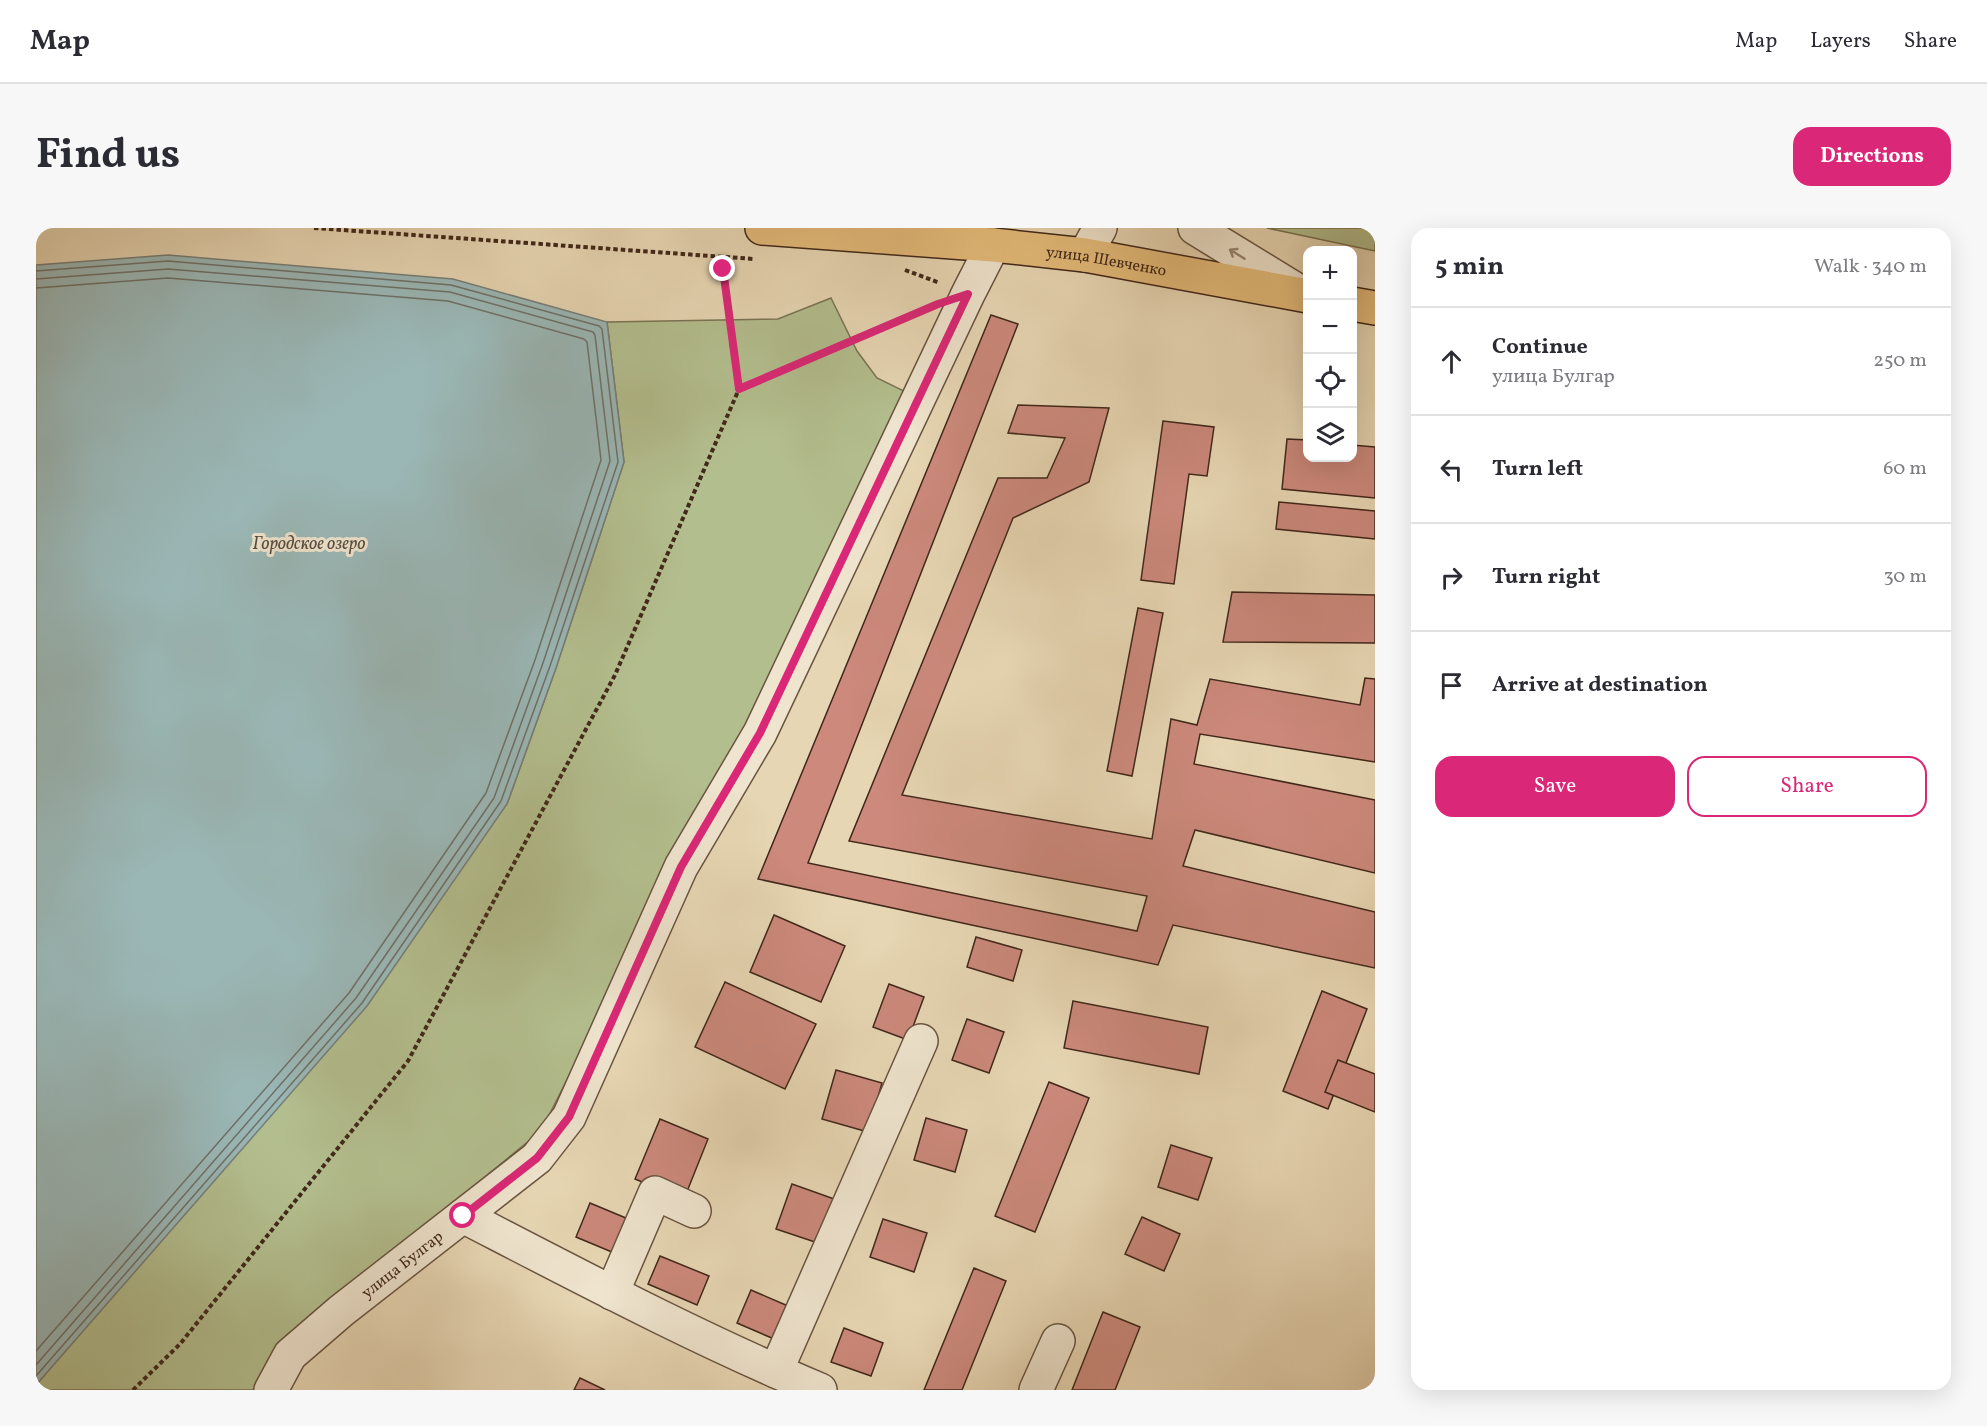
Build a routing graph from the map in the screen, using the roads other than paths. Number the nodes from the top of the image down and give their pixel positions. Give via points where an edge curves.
1 (1195, 228) edge
2 (946, 235) edge
3 (1086, 237) edge
4 (759, 243) edge
5 (993, 245) junction
6 (1303, 294) edge
7 (1303, 295) edge
8 (1357, 305) edge
9 (1375, 308) edge
10 (921, 1041) dead end
11 (694, 1211) dead end
12 (463, 1216) junction
13 (612, 1293) junction
14 (1058, 1341) dead end
15 (776, 1371) junction
16 (271, 1390) edge
17 (820, 1390) edge
18 (1036, 1390) edge

6 -> 1 street
2 - 4 main road, улица Шевченко
2 - 5 main road, улица Шевченко
3 - 5 main road, улица Шевченко
3 - 7 main road, улица Шевченко
5 - 12 street, улица Булгар via 954,288 760,733 681,867 569,1117 537,1158
8 - 9 main road
10 - 15 street
11 - 13 street via 655,1194
12 - 13 street
12 - 16 street, улица Булгар via 290,1355
13 - 15 street
14 - 18 street
15 - 17 street

